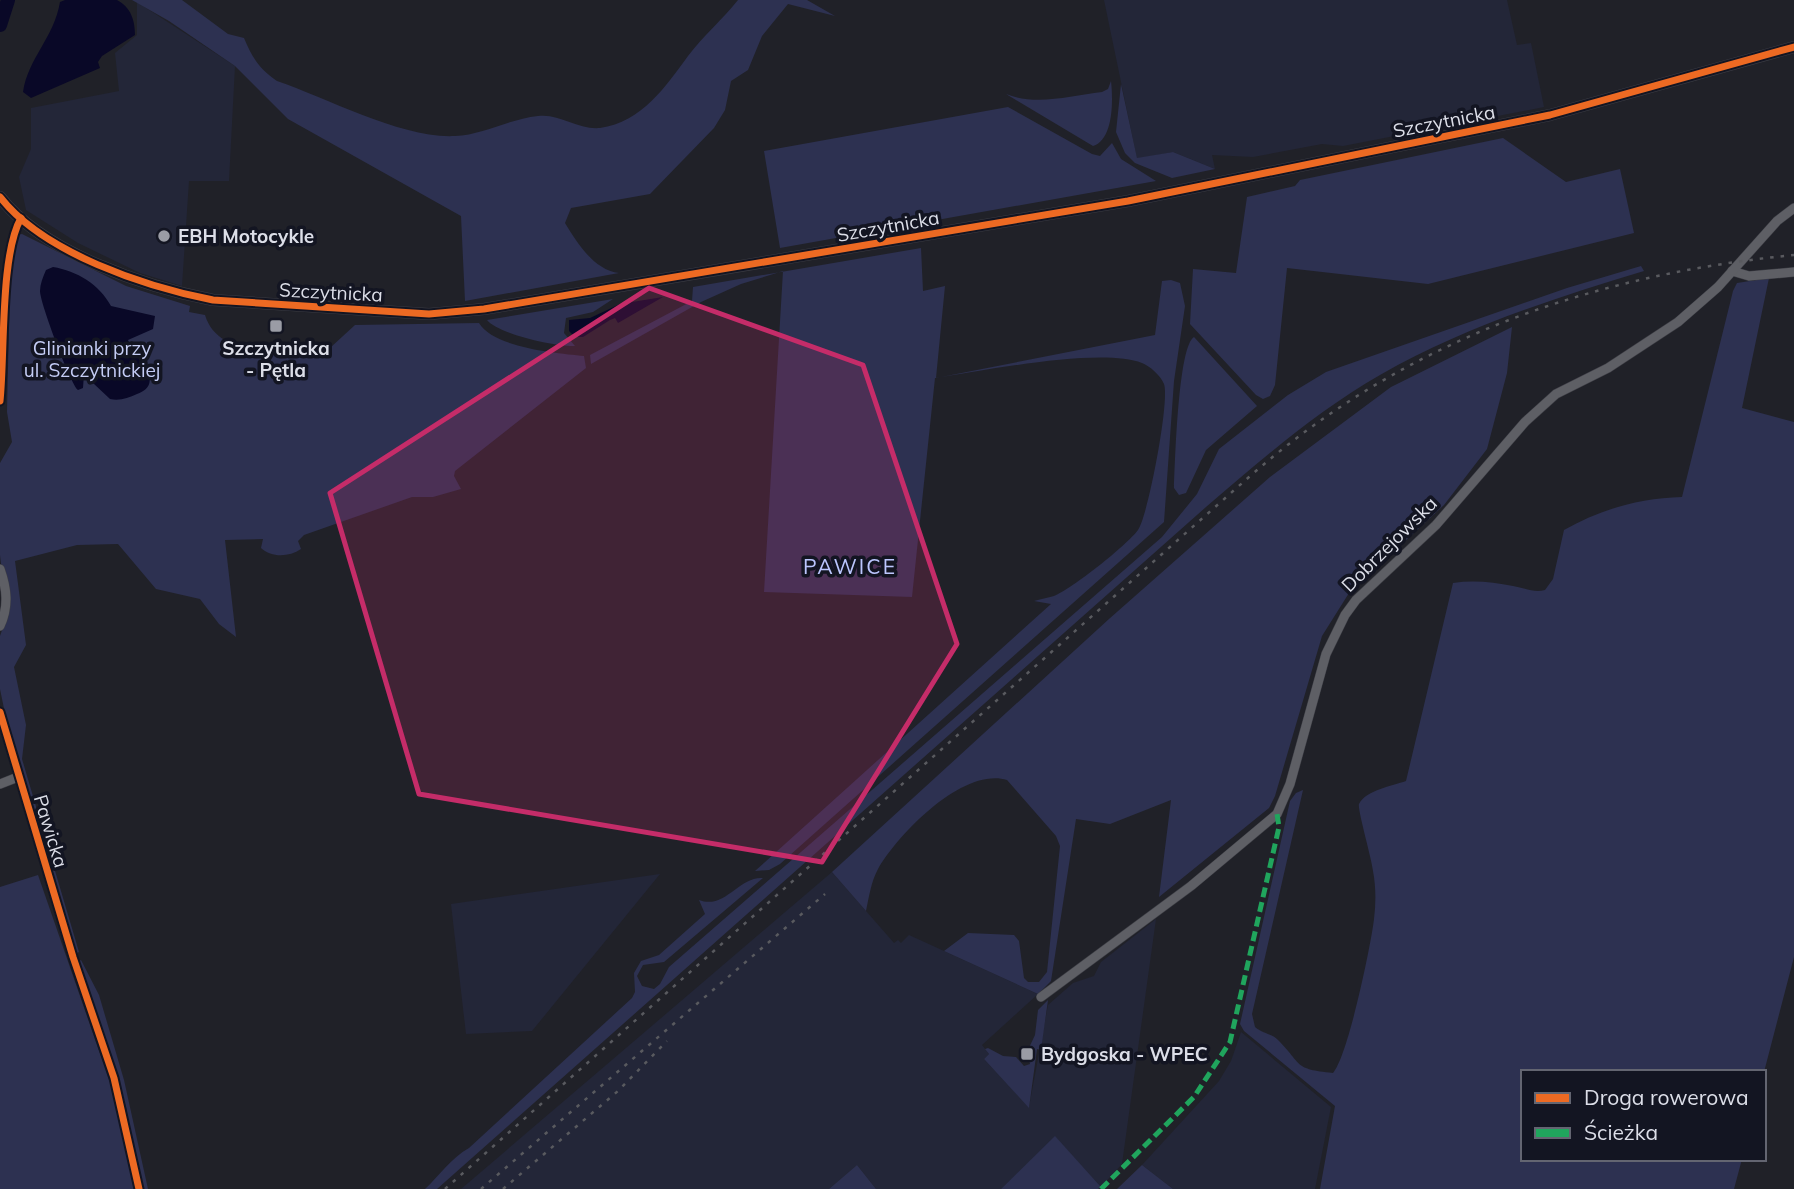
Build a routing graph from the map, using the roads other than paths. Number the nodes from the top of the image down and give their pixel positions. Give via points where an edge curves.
1 (1794, 47) edge
2 (0, 197) edge
3 (1794, 208) edge
4 (21, 218) junction
5 (1732, 271) junction
6 (1794, 272) edge
7 (0, 401) edge
8 (0, 569) edge
9 (0, 626) edge
10 (0, 712) edge
11 (18, 777) junction
12 (0, 784) edge
13 (73, 957) dead end
14 (1041, 997) dead end

1 - 4 street, Szczytnicka via 1550,115 1128,201 454,313 291,306 183,294 99,263 45,236
2 - 4 street, Szczytnicka
3 - 5 street, Dobrzejowska
4 - 7 street via 9,240
5 - 6 street via 1748,276
5 - 14 street, Dobrzejowska via 1678,322 1608,368 1556,394 1525,422 1436,525 1356,600 1326,654 1290,784 1277,814 1191,886
8 - 9 street via 7,604
10 - 11 street, Pawicka
11 - 12 street
11 - 13 street, Pawicka

